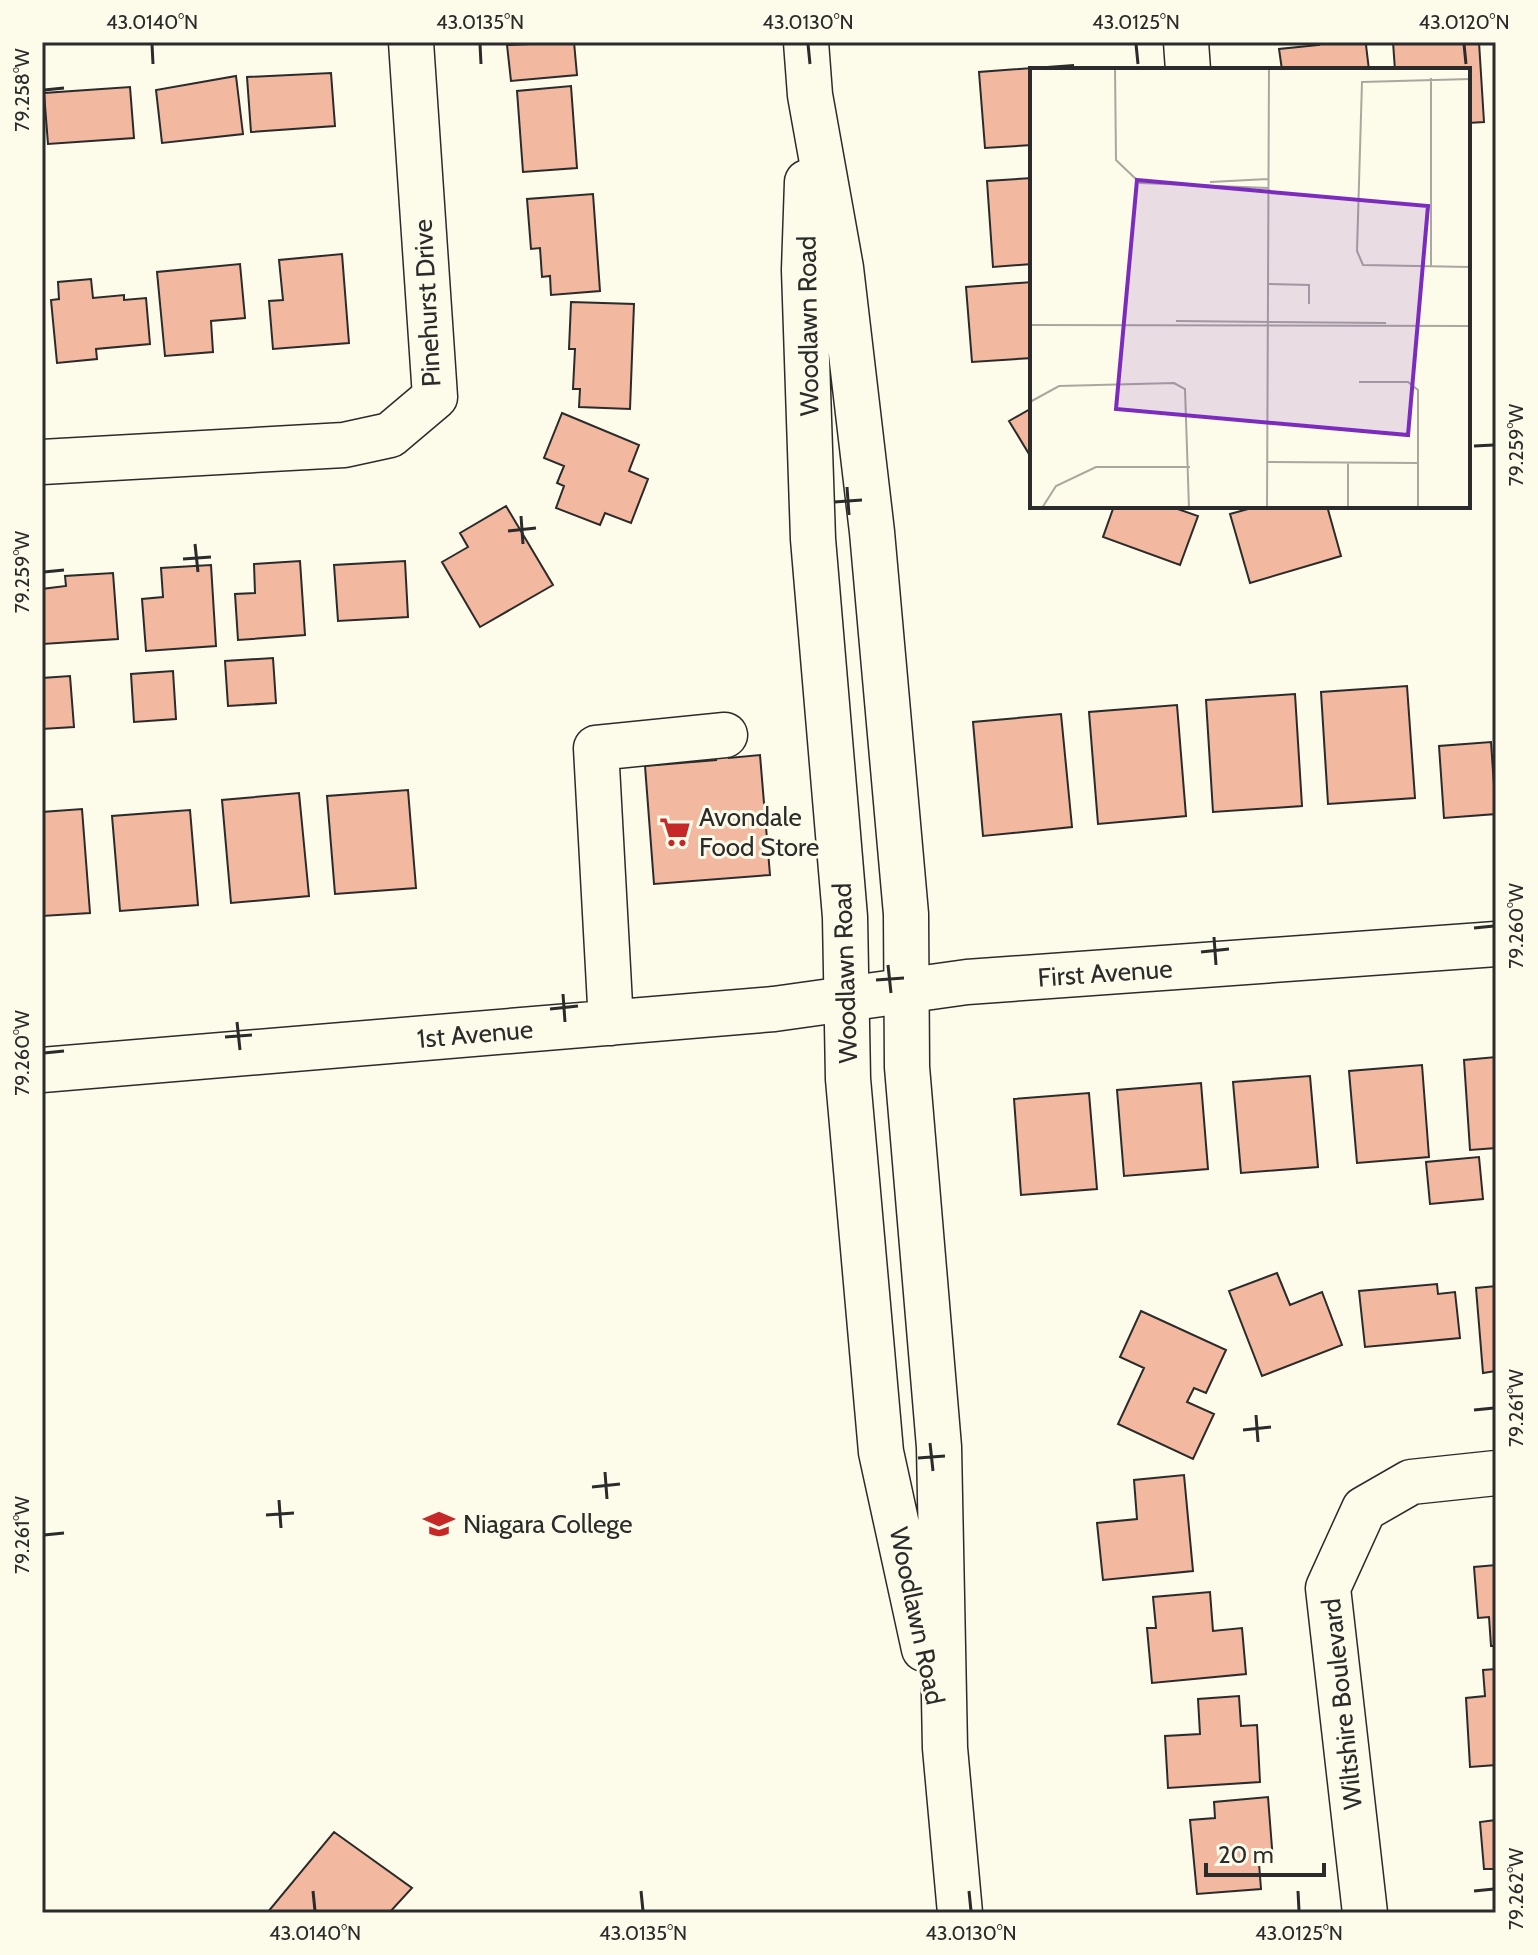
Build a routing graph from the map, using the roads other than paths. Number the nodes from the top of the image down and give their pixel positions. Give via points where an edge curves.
1 (411, 42) edge
2 (806, 42) edge
3 (1186, 42) edge
4 (1188, 68) edge
5 (810, 95) junction
6 (42, 462) edge
7 (725, 735) dead end
8 (1496, 944) edge
9 (906, 991) junction
10 (847, 999) junction
11 (611, 1023) junction
12 (42, 1070) edge
13 (1496, 1473) edge
14 (945, 1748) junction
15 (960, 1913) edge
16 (1365, 1913) edge

1 - 6 main road, Pinehurst Drive via 435,397 390,435 344,445
2 - 5 main road, Woodlawn Road
3 - 4 main road
5 - 9 main road, Woodlawn Road via 841,268 872,532 906,914
5 - 10 main road, Woodlawn Road via 804,270 813,539 845,917
7 - 11 main road via 596,748
8 - 9 main road, First Avenue via 967,982
9 - 10 main road, 1st Avenue
9 - 14 main road, Woodlawn Road via 907,1067 939,1447
10 - 11 main road, 1st Avenue
10 - 14 main road, Woodlawn Road via 848,1079 881,1452
11 - 12 main road, 1st Avenue
13 - 16 main road, Wiltshire Boulevard via 1411,1482 1364,1509 1328,1588
14 - 15 main road, Woodlawn Road

